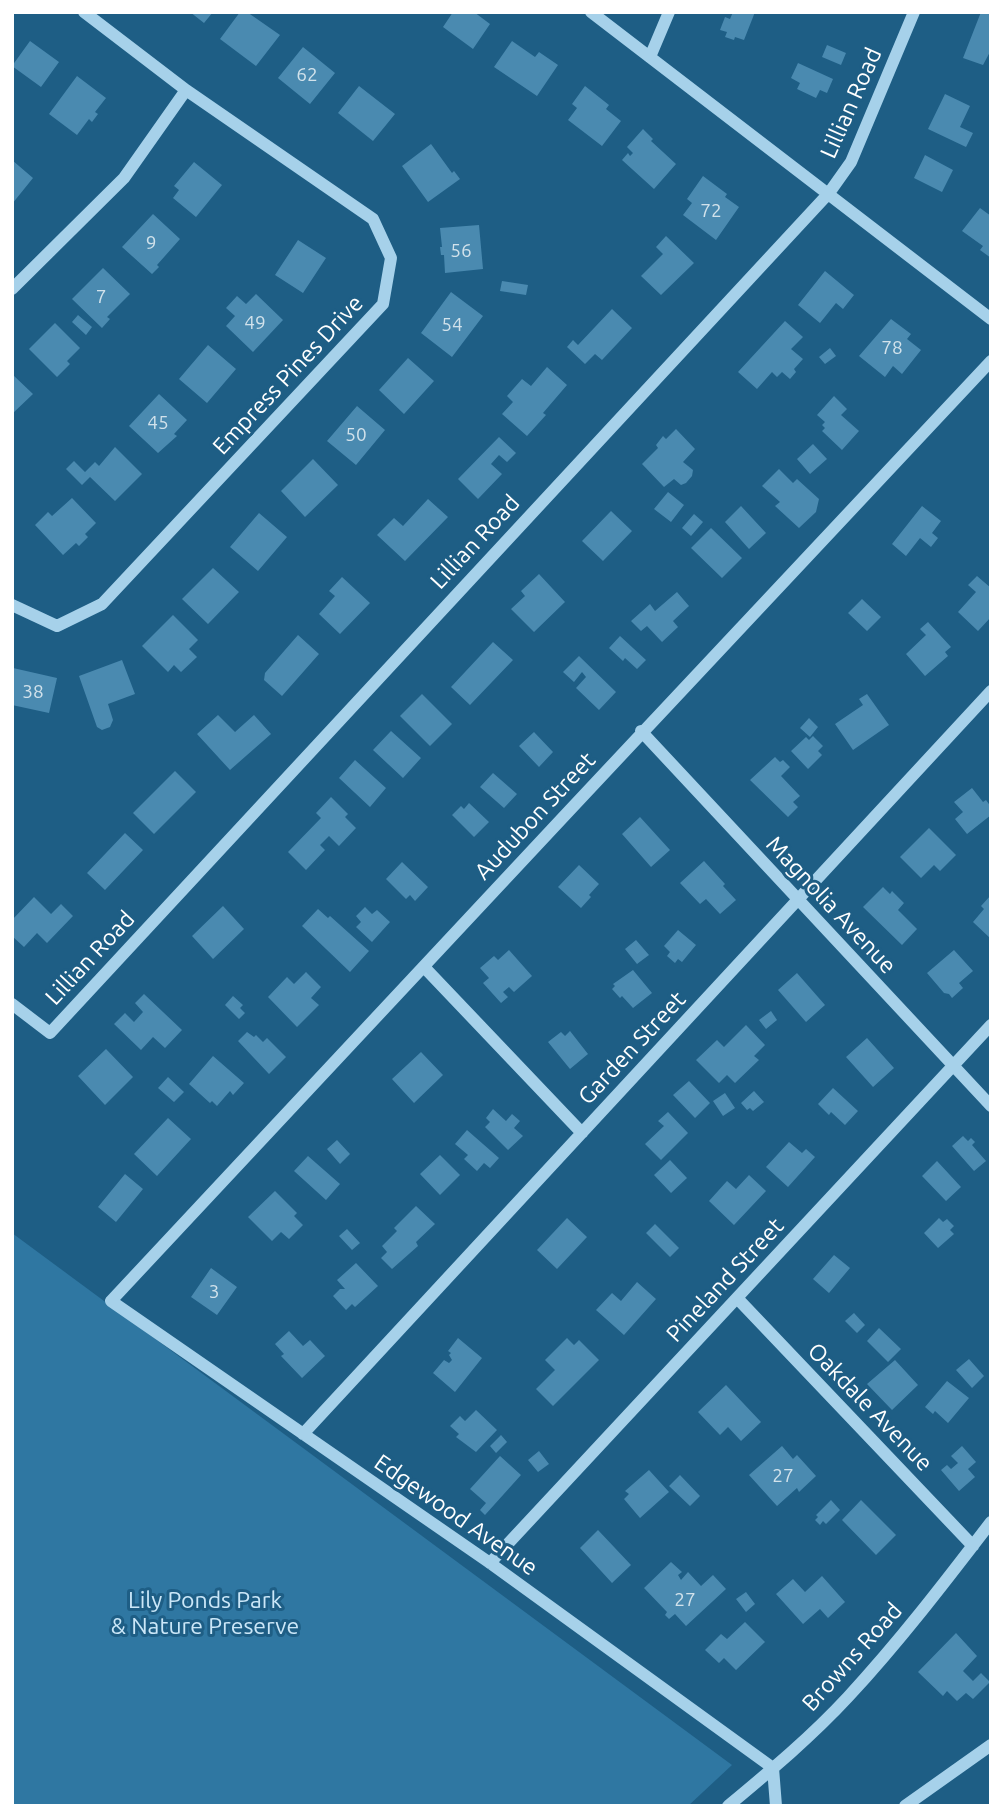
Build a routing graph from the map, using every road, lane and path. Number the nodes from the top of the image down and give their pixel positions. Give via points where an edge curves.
1 (84, 12) edge
2 (591, 12) edge
3 (668, 12) edge
4 (914, 12) edge
5 (650, 57) junction
6 (186, 90) junction
7 (829, 193) junction
8 (15, 282) edge
9 (991, 319) edge
10 (991, 361) edge
11 (12, 605) edge
12 (991, 691) edge
13 (641, 731) junction
14 (797, 900) junction
15 (424, 967) junction
16 (12, 1004) edge
17 (991, 1025) edge
18 (953, 1066) junction
19 (991, 1106) edge
20 (582, 1133) junction
21 (737, 1298) junction
22 (111, 1301) joint
23 (303, 1434) junction
24 (991, 1522) edge
25 (973, 1546) junction
26 (490, 1563) junction
27 (991, 1745) edge
28 (773, 1768) junction
29 (728, 1806) edge
30 (776, 1806) edge
31 (905, 1806) edge

1 - 6 street, Empress Pines Drive
2 - 5 street
3 - 5 street
4 - 7 street, Lillian Road via 851,162
5 - 7 street
6 - 8 street via 124,178
6 - 11 street, Empress Pines Drive via 373,219 391,258 383,304 102,604 57,626
7 - 9 street
7 - 16 street, Lillian Road via 50,1033
10 - 13 street, Audubon Street
12 - 14 street, Garden Street
13 - 14 street, Magnolia Avenue
13 - 15 street, Audubon Street
14 - 18 street, Magnolia Avenue
14 - 20 street, Garden Street
15 - 20 street
15 - 22 street, Audubon Street
17 - 18 street, Pineland Street
18 - 19 street, Magnolia Avenue
18 - 21 street, Pineland Street
20 - 23 street, Garden Street
21 - 25 street, Oakdale Avenue
21 - 26 street, Pineland Street
22 - 23 street, Edgewood Avenue
23 - 26 street, Edgewood Avenue
24 - 25 street, Browns Road
25 - 28 street, Browns Road via 847,1698
26 - 28 street, Edgewood Avenue
27 - 31 street
28 - 29 street, Browns Road
28 - 30 street

